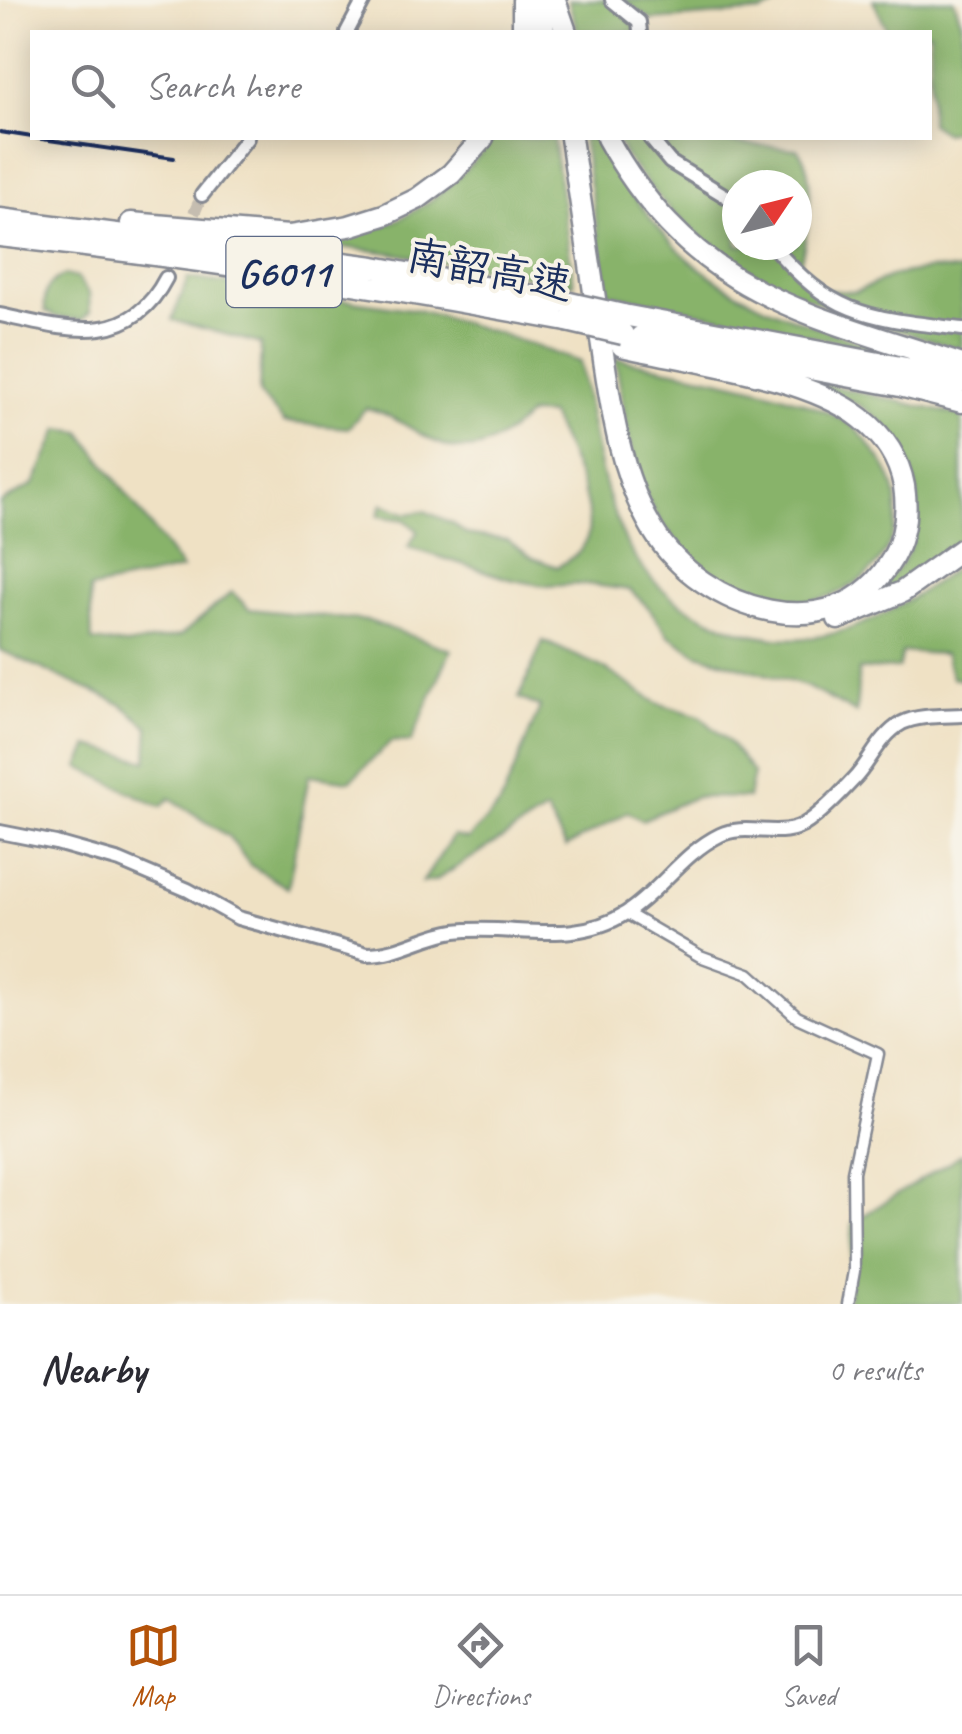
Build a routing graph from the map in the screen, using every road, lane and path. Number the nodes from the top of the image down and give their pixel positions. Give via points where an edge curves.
1 (364, 0) edge
2 (523, 0) edge
3 (539, 0) edge
4 (553, 0) edge
5 (612, 0) edge
6 (349, 30) edge
7 (522, 30) edge
8 (544, 30) edge
9 (556, 30) edge
10 (565, 30) edge
11 (640, 30) edge
12 (245, 140) edge
13 (481, 140) edge
14 (560, 140) edge
15 (571, 140) edge
16 (609, 140) edge
17 (652, 140) edge
18 (722, 193) edge
19 (202, 195) tunnel mouth
20 (0, 216) edge
21 (0, 236) edge
22 (786, 260) edge
23 (166, 278) dead end
24 (0, 316) edge
25 (566, 319) junction
26 (962, 329) edge
27 (623, 332) junction
28 (962, 365) edge
29 (962, 382) edge
30 (962, 402) edge
31 (962, 549) edge
32 (962, 715) edge
33 (0, 832) edge
34 (626, 913) junction
35 (848, 1304) edge

1 - 6 street
2 - 7 highway
3 - 8 highway
4 - 9 highway
4 - 10 highway
5 - 11 street via 640,22
12 - 19 street
13 - 20 highway via 417,198 349,226 289,236
14 - 31 highway via 616,472 648,546 679,580 758,623 798,626 842,618 902,592
15 - 27 highway via 621,450 652,530 678,564 712,591 746,606 786,614 818,610 870,586 900,544 908,507 900,466 884,439 825,398
16 - 28 highway via 669,226 709,262 795,310
17 - 18 street via 670,162
20 - 25 highway, 南韶高速 / G6011 via 374,266
21 - 25 highway, 南韶高速 / G6011 via 132,250
22 - 26 street via 814,290 868,317
23 - 24 street via 137,316 102,329
25 - 27 highway, 南韶高速 / G6011, bridge
25 - 27 highway
27 - 29 highway, 南韶高速 / G6011 via 906,368
27 - 30 highway, 南韶高速 / G6011
32 - 34 street via 902,723 808,822 792,831 722,834
33 - 34 street via 120,862 238,918 368,954 451,932 585,930
34 - 35 street via 700,956 749,974 797,1017 878,1054 852,1172

